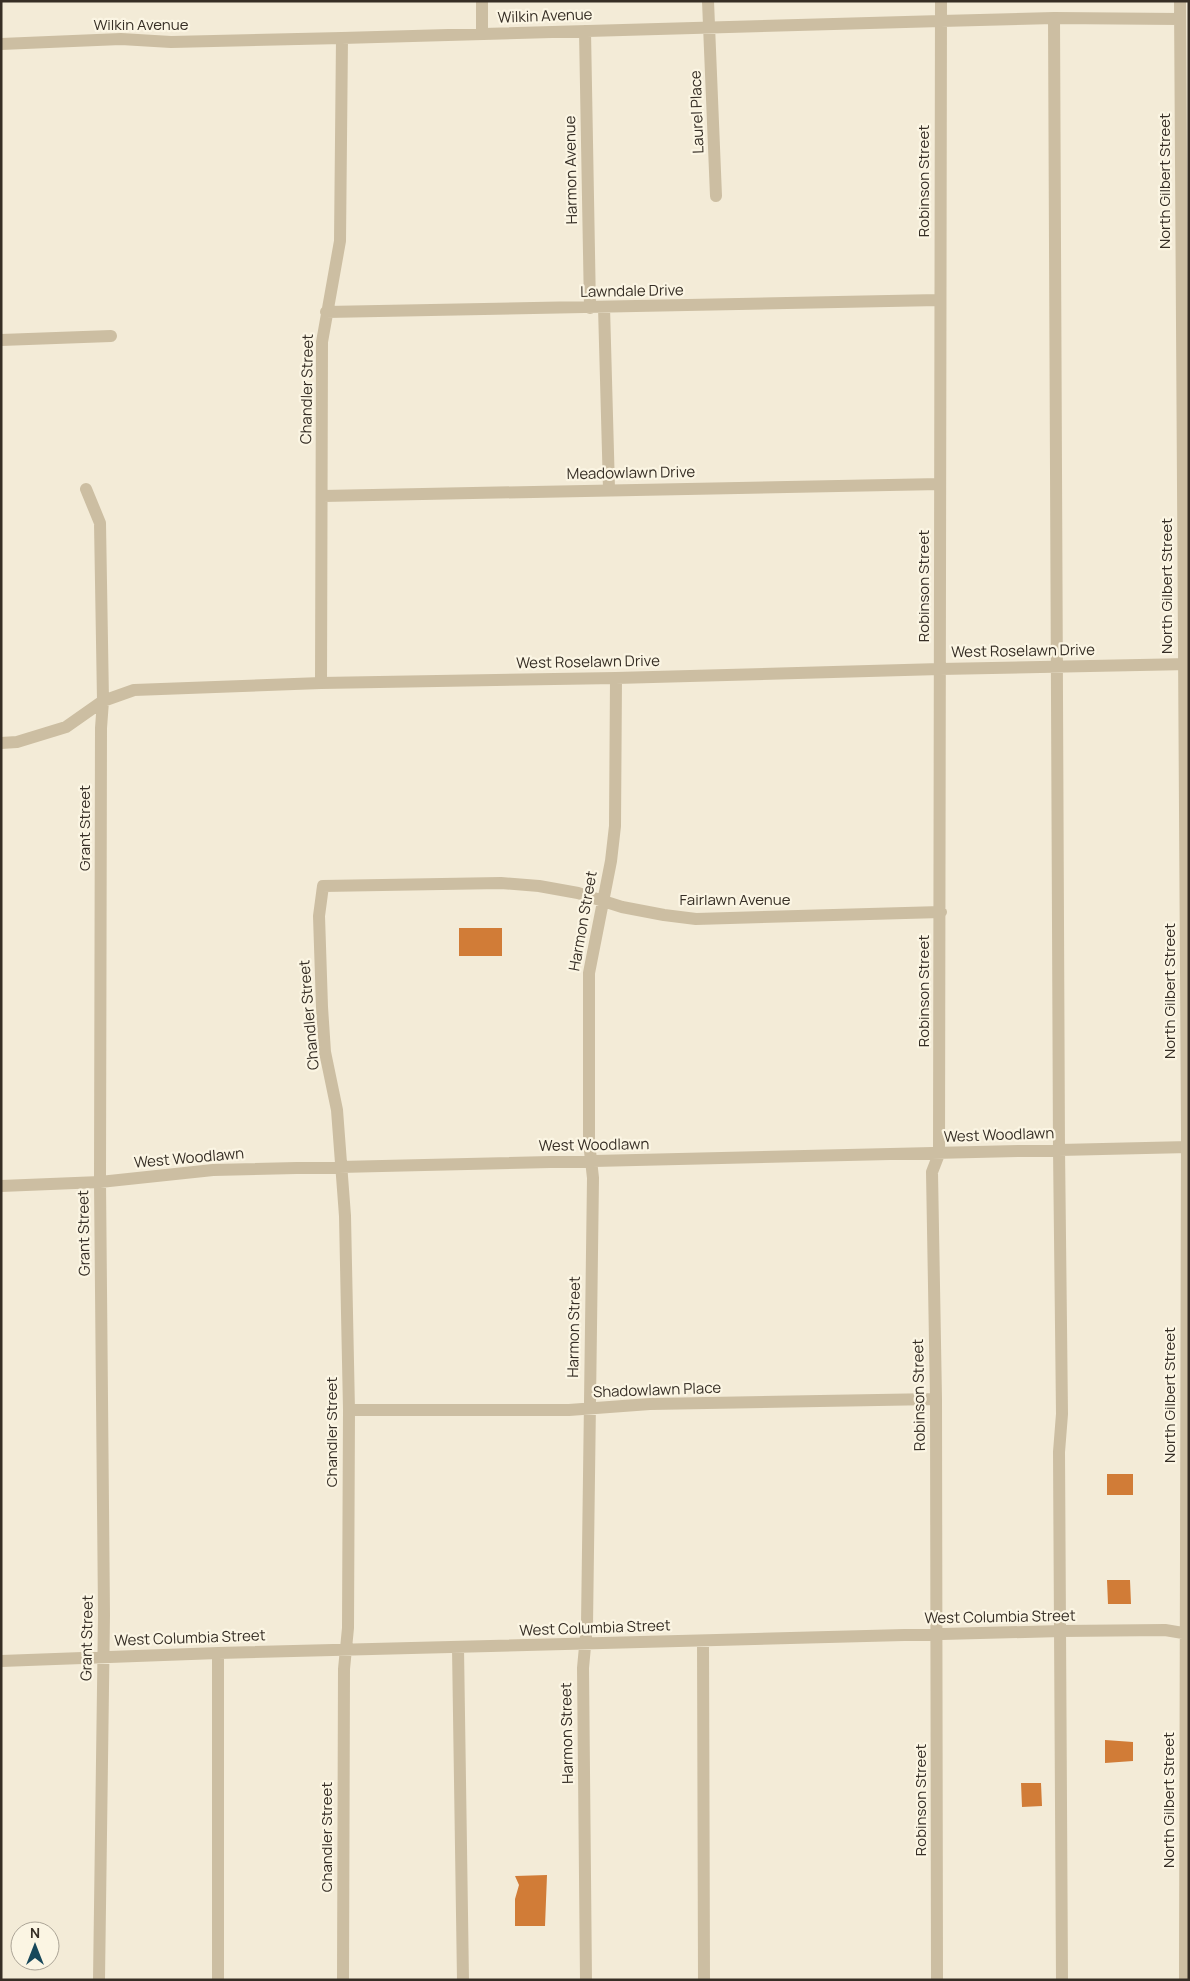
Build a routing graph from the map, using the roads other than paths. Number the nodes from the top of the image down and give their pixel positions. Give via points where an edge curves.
1 (482, 1) edge
2 (708, 1) edge
3 (941, 1) edge
4 (1180, 1) edge
5 (1054, 18) junction
6 (1180, 19) junction
7 (941, 21) junction
8 (710, 27) junction
9 (585, 31) junction
10 (482, 34) junction
11 (342, 38) junction
12 (1, 44) edge
13 (716, 196) dead end
14 (1185, 238) edge
15 (939, 300) junction
16 (604, 307) junction
17 (590, 308) junction
18 (326, 312) junction
19 (111, 336) dead end
20 (1, 340) edge
21 (940, 484) junction
22 (86, 489) dead end
23 (609, 489) junction
24 (322, 496) junction
25 (1186, 664) edge
26 (1058, 668) junction
27 (940, 669) junction
28 (616, 678) junction
29 (321, 683) junction
30 (103, 701) junction
31 (1, 743) edge
32 (323, 886) joint
33 (602, 900) junction
34 (1187, 905) edge
35 (941, 912) junction
36 (1188, 1147) edge
37 (1059, 1149) junction
38 (939, 1154) junction
39 (591, 1162) junction
40 (342, 1166) junction
41 (100, 1182) junction
42 (1, 1186) edge
43 (1187, 1398) edge
44 (936, 1399) junction
45 (589, 1409) junction
46 (349, 1410) junction
47 (1061, 1632) junction
48 (1187, 1634) edge
49 (937, 1635) junction
50 (703, 1641) junction
51 (584, 1644) junction
52 (458, 1648) junction
53 (345, 1650) junction
54 (218, 1653) junction
55 (103, 1656) junction
56 (1, 1661) edge
57 (1187, 1884) edge
58 (99, 1980) edge
59 (218, 1980) edge
60 (343, 1980) edge
61 (463, 1980) edge
62 (586, 1980) edge
63 (704, 1980) edge
64 (937, 1980) edge
65 (1062, 1980) edge
66 (1185, 1980) edge

1 - 10 street
2 - 8 street, Laurel Place
3 - 7 street, Robinson Street
4 - 6 street, North Gilbert Street
5 - 6 street, Wilkin Avenue
5 - 7 street, Wilkin Avenue
5 - 26 street
6 - 14 street, North Gilbert Street
7 - 8 street, Wilkin Avenue
7 - 15 street, Robinson Street
8 - 9 street, Wilkin Avenue
8 - 13 street, Laurel Place
9 - 10 street, Wilkin Avenue
9 - 17 street, Harmon Avenue
10 - 11 street, Wilkin Avenue
11 - 12 street, Wilkin Avenue
11 - 18 street, Chandler Street via 340,241
14 - 25 street, North Gilbert Street
15 - 16 street, Lawndale Drive
15 - 21 street, Robinson Street
16 - 17 street, Lawndale Drive
16 - 23 street
17 - 18 street, Lawndale Drive
18 - 24 street, Chandler Street via 322,342
19 - 20 street
21 - 23 street, Meadowlawn Drive
21 - 27 street, Robinson Street
22 - 30 street, Grant Street via 100,523
23 - 24 street, Meadowlawn Drive
24 - 29 street, Chandler Street
25 - 26 street, West Roselawn Drive
25 - 34 street, North Gilbert Street
26 - 27 street, West Roselawn Drive
26 - 37 street
27 - 28 street, West Roselawn Drive
27 - 35 street, Robinson Street
28 - 29 street, West Roselawn Drive
28 - 33 street, Harmon Street via 615,826
29 - 30 street, West Roselawn Drive via 134,690
30 - 31 street, West Roselawn Drive via 66,727 17,742
30 - 41 street, Grant Street
32 - 33 street, Fairlawn Avenue via 501,883 538,886
32 - 40 street, Chandler Street via 318,916 325,1052 337,1110
33 - 35 street, Fairlawn Avenue via 622,907 696,919
33 - 39 street, Harmon Street via 589,974 588,1142
34 - 36 street, North Gilbert Street
35 - 38 street, Robinson Street
36 - 37 street, West Woodlawn
36 - 43 street, North Gilbert Street
37 - 38 street, West Woodlawn
37 - 47 street
38 - 39 street, West Woodlawn
38 - 44 street, Robinson Street via 932,1172
39 - 40 street, West Woodlawn
39 - 45 street, Harmon Street
40 - 41 street, West Woodlawn via 213,1170
40 - 46 street, Chandler Street
41 - 42 street, West Woodlawn
41 - 55 street, Grant Street
43 - 48 street, North Gilbert Street
44 - 45 street, Shadowlawn Place via 650,1404
44 - 49 street, Robinson Street
45 - 46 street, Shadowlawn Place
45 - 51 street, Harmon Street
46 - 53 street, Chandler Street via 348,1628
47 - 48 street, West Columbia Street via 1165,1630
47 - 49 street, West Columbia Street
47 - 65 street
48 - 57 street, North Gilbert Street
49 - 50 street, West Columbia Street
49 - 64 street, Robinson Street
50 - 51 street, West Columbia Street
50 - 63 street
51 - 52 street, West Columbia Street
51 - 62 street, Harmon Street
52 - 53 street, West Columbia Street
52 - 61 street
53 - 54 street, West Columbia Street
53 - 60 street, Chandler Street
54 - 55 street, West Columbia Street
54 - 59 street
55 - 56 street, West Columbia Street
55 - 58 street, Grant Street
57 - 66 street, North Gilbert Street

